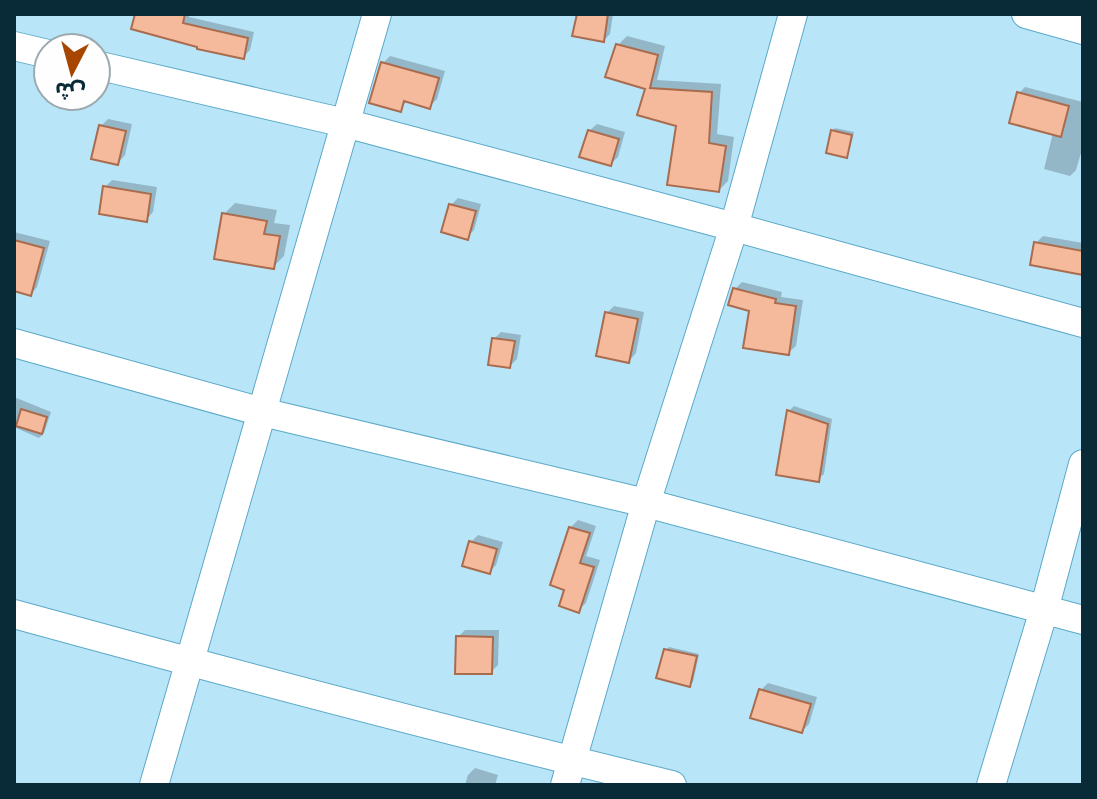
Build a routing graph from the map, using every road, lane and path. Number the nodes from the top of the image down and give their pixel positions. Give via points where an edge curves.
1 (377, 14) edge
2 (793, 14) edge
3 (1026, 14) edge
4 (1083, 30) edge
5 (112, 69) edge
6 (345, 123) junction
7 (734, 227) junction
8 (1083, 323) edge
9 (14, 343) edge
10 (262, 412) junction
11 (1083, 464) edge
12 (646, 503) junction
13 (1044, 610) junction
14 (14, 614) edge
15 (1083, 620) edge
16 (190, 662) junction
17 (568, 773) edge
18 (154, 785) edge
19 (672, 785) edge
20 (991, 785) edge

1 - 6 street
2 - 7 street
3 - 4 street
5 - 6 street
6 - 7 street
6 - 10 street
7 - 8 street
7 - 12 street
9 - 10 street
10 - 12 street
10 - 16 street
11 - 13 street
12 - 13 street
12 - 17 street
13 - 15 street
13 - 20 street
14 - 16 street
16 - 17 street
16 - 18 street
17 - 19 street

